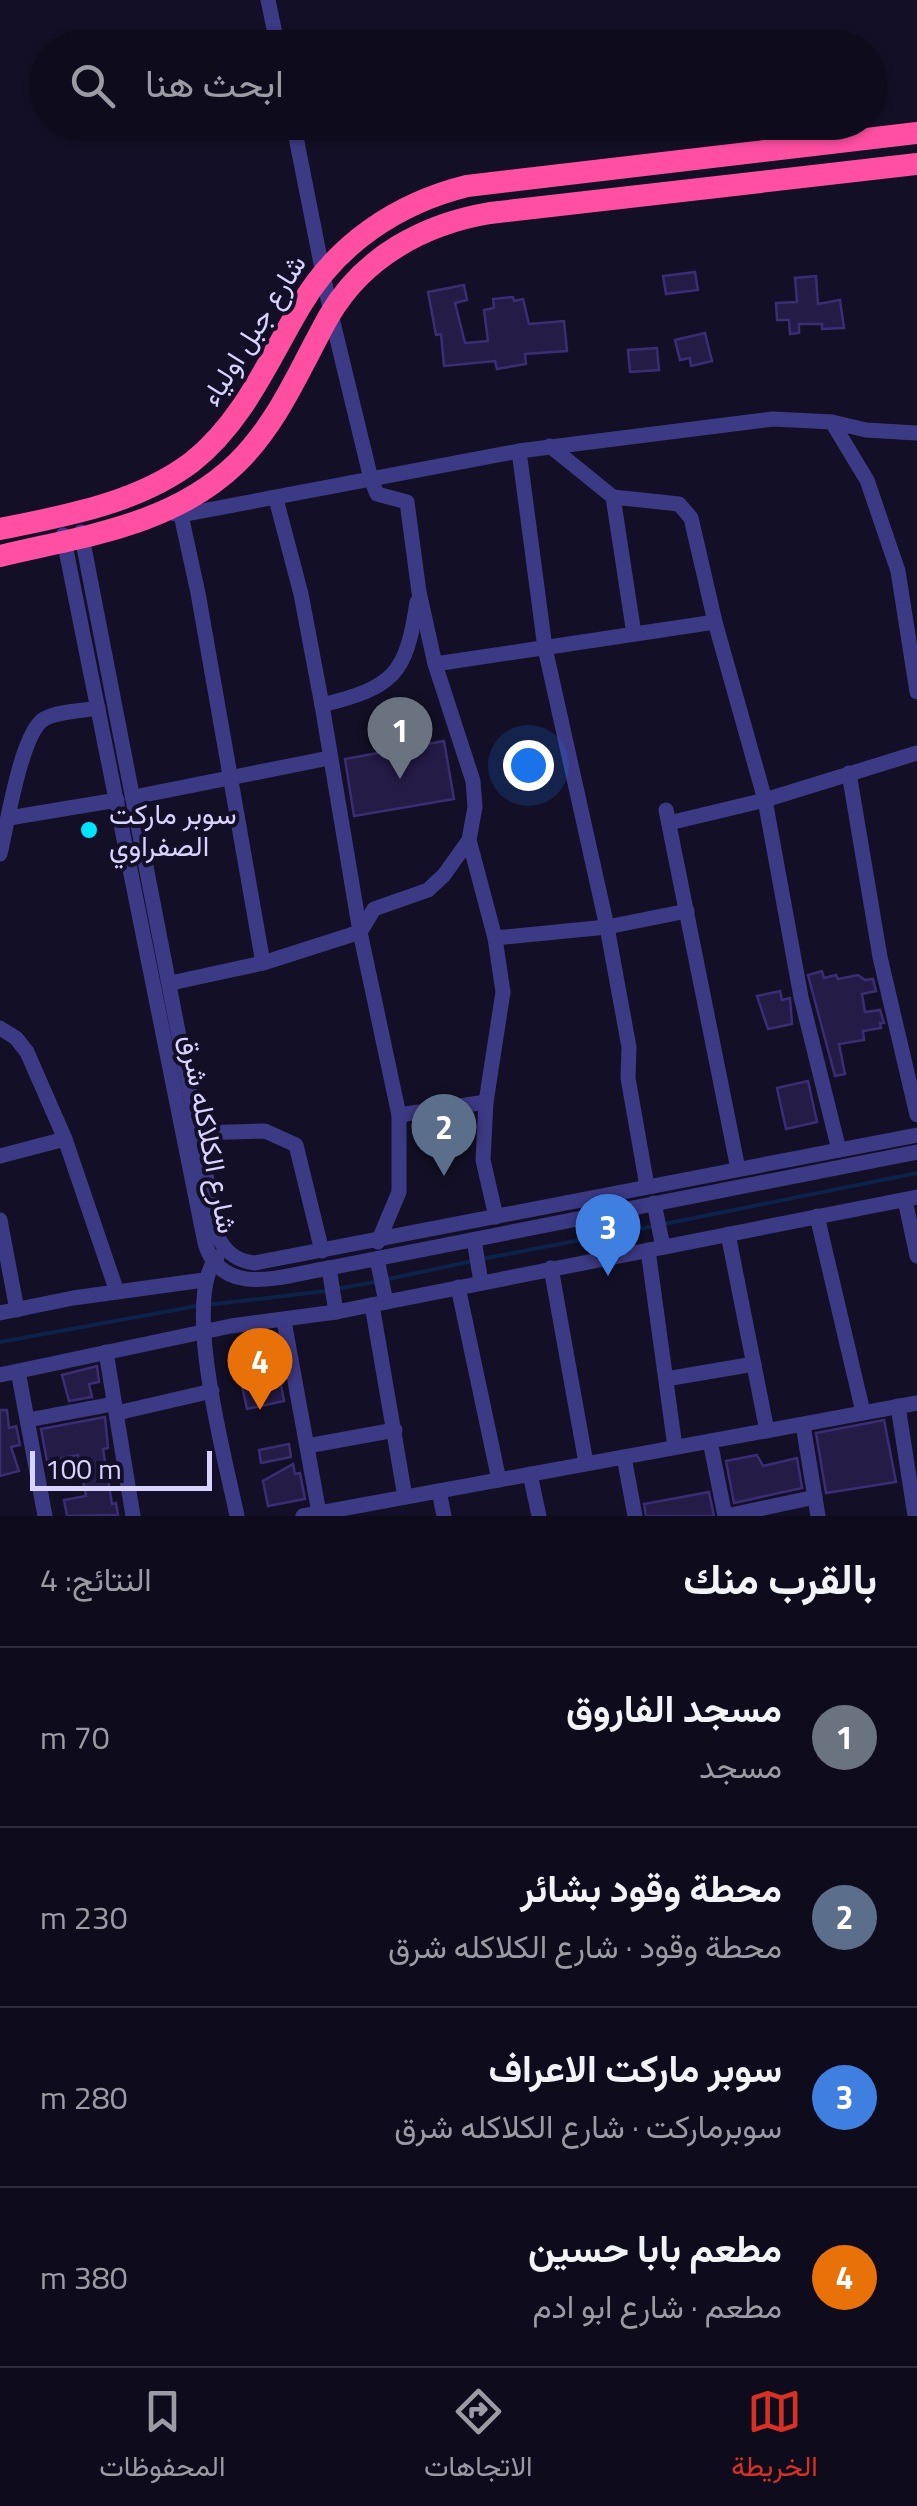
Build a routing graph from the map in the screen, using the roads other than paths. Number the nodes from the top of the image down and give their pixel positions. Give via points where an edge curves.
1 (268, 0) edge
2 (274, 30) edge
3 (917, 133) edge
4 (887, 137) edge
5 (297, 140) edge
6 (858, 140) edge
7 (917, 164) edge
8 (323, 272) junction
9 (330, 314) junction
10 (832, 422) junction
11 (917, 433) edge
12 (550, 446) junction
13 (519, 451) junction
14 (371, 479) junction
15 (613, 497) junction
16 (276, 499) junction
17 (174, 514) junction
18 (68, 515) junction
19 (0, 529) edge
20 (73, 540) junction
21 (0, 556) edge
22 (418, 592) junction
23 (715, 622) junction
24 (634, 634) junction
25 (545, 648) junction
26 (435, 664) junction
27 (917, 692) edge
28 (322, 705) junction
29 (98, 708) junction
30 (917, 753) edge
31 (328, 758) junction
32 (849, 773) junction
33 (230, 779) junction
34 (134, 797) junction
35 (117, 800) junction
36 (764, 800) junction
37 (8, 818) junction
38 (469, 840) junction
39 (0, 854) edge
40 (686, 911) junction
41 (607, 927) junction
42 (360, 932) junction
43 (496, 938) junction
44 (264, 963) junction
45 (171, 983) junction
46 (0, 1028) edge
47 (486, 1102) junction
48 (399, 1115) junction
49 (917, 1115) edge
50 (199, 1133) junction
51 (917, 1136) edge
52 (66, 1139) junction
53 (840, 1150) junction
54 (917, 1152) edge
55 (0, 1156) edge
56 (738, 1168) junction
57 (648, 1186) junction
58 (911, 1199) edge
59 (654, 1203) junction
60 (598, 1214) junction
61 (817, 1216) junction
62 (496, 1217) junction
63 (0, 1220) edge
64 (728, 1234) junction
65 (474, 1240) junction
66 (378, 1242) junction
67 (655, 1248) junction
68 (322, 1251) junction
69 (218, 1256) junction
70 (917, 1256) edge
71 (606, 1257) junction
72 (378, 1259) junction
73 (329, 1268) junction
74 (551, 1268) junction
75 (204, 1280) junction
76 (481, 1282) junction
77 (458, 1287) junction
78 (117, 1292) junction
79 (379, 1304) junction
80 (17, 1310) junction
81 (336, 1312) junction
82 (0, 1313) edge
83 (284, 1321) junction
84 (204, 1334) junction
85 (106, 1352) junction
86 (754, 1364) junction
87 (18, 1371) junction
88 (0, 1375) edge
89 (666, 1379) junction
90 (212, 1391) junction
91 (917, 1402) edge
92 (898, 1406) junction
93 (864, 1412) junction
94 (117, 1413) junction
95 (28, 1420) junction
96 (803, 1425) junction
97 (395, 1430) junction
98 (768, 1430) junction
99 (710, 1441) junction
100 (307, 1446) junction
101 (676, 1447) junction
102 (624, 1457) junction
103 (586, 1463) junction
104 (530, 1474) junction
105 (500, 1480) junction
106 (439, 1491) junction
107 (406, 1497) junction
108 (815, 1498) junction
109 (351, 1512) edge
110 (311, 1514) edge
111 (46, 1516) edge
112 (133, 1516) edge
113 (237, 1516) edge
114 (444, 1516) edge
115 (539, 1516) edge
116 (635, 1516) edge
117 (726, 1516) edge
118 (818, 1516) edge
119 (915, 1516) edge

1 - 2 street
3 - 4 highway, شارع جبل اولياء
5 - 8 street
6 - 8 highway, شارع جبل اولياء via 467,186 403,209
7 - 9 highway, شارع جبل اولياء via 454,220 372,265
8 - 9 street
8 - 18 highway, شارع جبل اولياء via 216,440 168,478
9 - 14 street
9 - 17 highway, شارع جبل اولياء via 258,439
10 - 11 street
10 - 12 street via 774,419
10 - 27 street via 867,480 898,571
12 - 13 street
12 - 15 street
13 - 14 street
13 - 25 street
14 - 16 street
14 - 22 street via 377,494 407,502
15 - 23 street via 686,509
15 - 24 street
16 - 17 street
16 - 28 street
17 - 20 highway, شارع جبل اولياء
17 - 33 street via 198,593
18 - 19 highway, شارع جبل اولياء
18 - 20 street
20 - 21 highway, شارع جبل اولياء
20 - 29 street, شارع الكلاكله شرق
20 - 34 street, شارع الكلاكله شرق
22 - 26 street
22 - 28 street via 411,640 394,675
23 - 24 street
23 - 36 street
24 - 25 street
25 - 26 street
25 - 41 street
26 - 38 street via 473,781
28 - 31 street
29 - 35 street, شارع الكلاكله شرق
29 - 37 street via 39,723 16,776
30 - 32 street
31 - 33 street
31 - 42 street
32 - 36 street
32 - 49 street via 880,958
33 - 34 street
33 - 44 street
34 - 45 street, شارع الكلاكله شرق
35 - 37 street
35 - 69 street, شارع الكلاكله شرق via 204,1243
36 - 40 street via 668,817
36 - 53 street via 804,1011
37 - 39 street
38 - 42 street via 428,890 374,909
38 - 43 street
40 - 41 street
40 - 56 street
41 - 43 street
41 - 57 street
42 - 44 street
42 - 48 street
43 - 47 street via 503,992
44 - 45 street
45 - 50 street, شارع الكلاكله شرق
46 - 52 street via 26,1052
47 - 48 street
47 - 62 street via 483,1160
48 - 66 street via 399,1192
50 - 68 street via 266,1131 296,1145
50 - 69 street, شارع الكلاكله شرق
51 - 53 street, شارع الكلاكله شرق
52 - 55 street
52 - 78 street
53 - 56 street, شارع الكلاكله شرق
54 - 59 street, شارع الكلاكله شرق
56 - 57 street, شارع الكلاكله شرق
57 - 62 street, شارع الكلاكله شرق
58 - 61 street
58 - 70 street
59 - 60 street, شارع الكلاكله شرق
59 - 67 street
60 - 65 street, شارع الكلاكله شرق
60 - 71 street
61 - 64 street
61 - 93 street
62 - 66 street, شارع الكلاكله شرق
63 - 80 street
64 - 67 street
64 - 86 street
65 - 72 street, شارع الكلاكله شرق
65 - 76 street
66 - 68 street, شارع الكلاكله شرق
67 - 71 street
67 - 89 street
68 - 69 street, شارع الكلاكله شرق via 255,1263
69 - 73 street, شارع الكلاكله شرق via 228,1276 248,1281
69 - 75 street
71 - 74 street
72 - 73 street, شارع الكلاكله شرق
72 - 79 street
73 - 81 street
74 - 76 street
74 - 103 street
75 - 78 street
75 - 84 street
76 - 77 street
77 - 79 street
77 - 105 street
78 - 80 street
79 - 81 street
79 - 97 street
80 - 82 street
81 - 83 street
83 - 84 street
83 - 100 street
84 - 85 street
84 - 90 street
85 - 87 street
85 - 94 street
86 - 89 street
86 - 98 street
87 - 88 street
87 - 95 street
89 - 101 street
90 - 94 street
90 - 113 street
91 - 92 street
92 - 93 street
92 - 119 street
93 - 96 street
94 - 95 street via 113,1404
94 - 112 street
95 - 111 street
96 - 98 street
96 - 108 street
97 - 100 street
97 - 107 street
98 - 99 street
99 - 101 street
99 - 117 street
100 - 110 street
101 - 102 street
102 - 103 street
102 - 116 street
103 - 104 street
104 - 105 street
104 - 115 street
105 - 106 street
106 - 107 street
106 - 114 street
107 - 109 street
108 - 117 street
108 - 118 street
109 - 110 street

